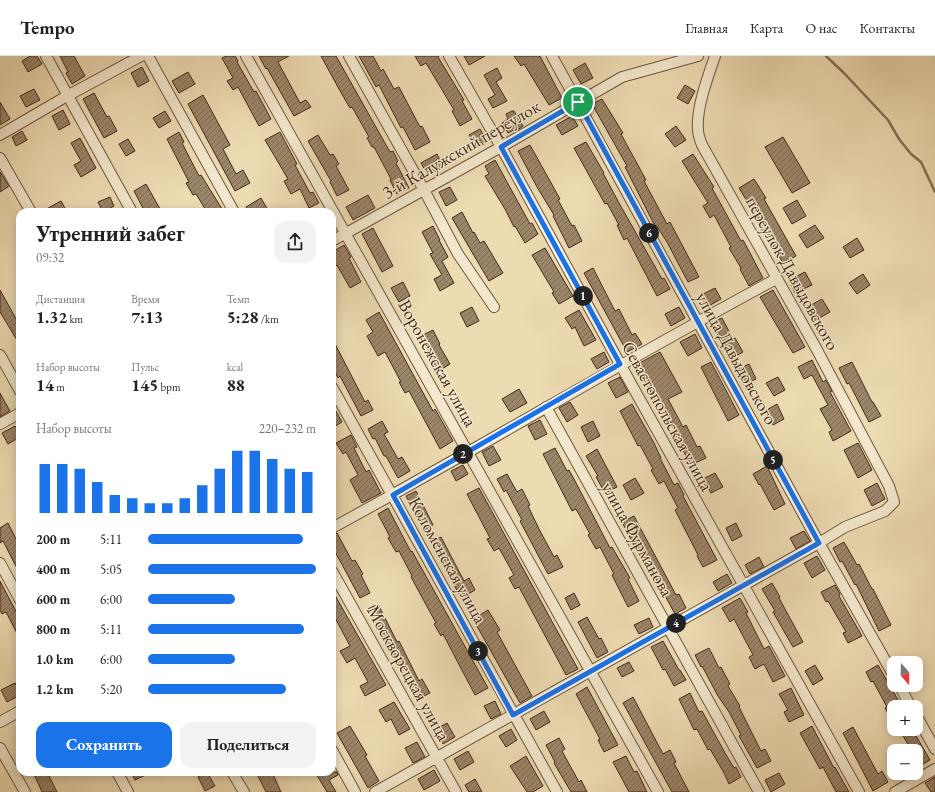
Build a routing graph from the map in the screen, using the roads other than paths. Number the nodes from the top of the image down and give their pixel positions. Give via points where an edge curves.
1 (46, 56) edge
2 (141, 56) edge
3 (148, 56) edge
4 (246, 56) edge
5 (349, 56) edge
6 (449, 56) edge
7 (552, 56) edge
8 (698, 56) edge
9 (715, 56) edge
10 (67, 96) junction
11 (578, 102) junction
12 (0, 135) edge
13 (501, 147) junction
14 (0, 158) edge
15 (424, 190) junction
16 (29, 208) edge
17 (130, 208) edge
18 (232, 208) edge
19 (331, 208) edge
20 (336, 216) edge
21 (346, 234) junction
22 (336, 239) edge
23 (776, 279) junction
24 (494, 307) dead end
25 (698, 321) junction
26 (0, 355) edge
27 (620, 364) junction
28 (16, 384) edge
29 (336, 394) edge
30 (546, 407) junction
31 (16, 415) edge
32 (0, 424) edge
33 (468, 451) junction
34 (393, 495) junction
35 (336, 526) edge
36 (819, 543) junction
37 (0, 563) edge
38 (336, 578) edge
39 (744, 585) junction
40 (16, 593) edge
41 (667, 628) junction
42 (887, 664) edge
43 (590, 672) junction
44 (16, 713) edge
45 (513, 715) junction
46 (0, 722) edge
47 (923, 727) edge
48 (0, 748) edge
49 (935, 748) edge
50 (336, 757) edge
51 (437, 758) junction
52 (935, 769) edge
53 (119, 776) edge
54 (234, 776) edge
55 (25, 792) edge
56 (128, 792) edge
57 (244, 792) edge
58 (355, 792) edge
59 (375, 792) edge
60 (456, 792) edge
61 (557, 792) edge
62 (658, 792) edge
63 (759, 792) edge
64 (859, 792) edge
65 (895, 792) edge

1 - 10 street
2 - 10 street
3 - 18 street
4 - 19 street, Воронежская улица
5 - 15 street
6 - 13 street, Севастопольская улица
7 - 11 street, улица Давыдовского
8 - 11 street, 3-й Калужский переулок via 622,78
9 - 23 street, переулок Давыдовского via 698,116 698,131 702,145
10 - 12 street
10 - 17 street
11 - 13 street, 3-й Калужский переулок
11 - 25 street, улица Давыдовского
13 - 15 street, 3-й Калужский переулок
13 - 27 street, Севастопольская улица
14 - 16 street
15 - 21 street, 3-й Калужский переулок
15 - 24 street via 458,254
20 - 21 street, Воронежская улица
21 - 22 street, 3-й Калужский переулок
21 - 33 street, Воронежская улица
23 - 25 street
23 - 36 street, переулок Давыдовского via 816,348 889,486 894,502 884,511 845,527
25 - 27 street
25 - 36 street, улица Давыдовского
26 - 28 street
27 - 30 street
27 - 39 street, Севастопольская улица
29 - 34 street, Коломенская улица
30 - 33 street
30 - 41 street, улица Фурманова
31 - 32 street
33 - 34 street
33 - 43 street, Воронежская улица
34 - 35 street
34 - 45 street, Коломенская улица
36 - 39 street
36 - 42 street, улица Давыдовского
37 - 40 street
38 - 51 street, Москворецкая улица
39 - 41 street
39 - 64 street, Севастопольская улица
41 - 43 street
41 - 63 street, улица Фурманова
43 - 45 street
43 - 62 street, Воронежская улица
44 - 46 street
45 - 51 street
45 - 61 street, Коломенская улица
47 - 49 street
48 - 55 street
50 - 58 street
51 - 59 street
51 - 60 street, Москворецкая улица
52 - 65 street
53 - 56 street
54 - 57 street

